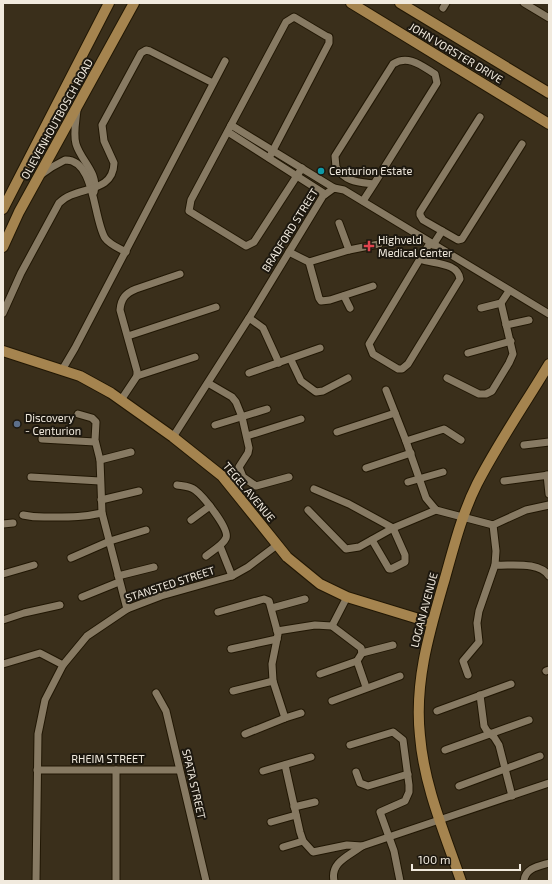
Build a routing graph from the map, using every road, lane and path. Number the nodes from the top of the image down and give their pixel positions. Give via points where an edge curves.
1 (109, 3) edge
2 (134, 3) edge
3 (351, 3) edge
4 (400, 3) edge
5 (524, 3) edge
6 (549, 18) edge
7 (225, 61) dead end
8 (213, 83) junction
9 (549, 94) edge
10 (77, 107) junction
11 (480, 117) dead end
12 (549, 124) edge
13 (229, 128) junction
14 (522, 144) dead end
15 (273, 152) junction
16 (269, 158) junction
17 (302, 168) junction
18 (296, 176) junction
19 (38, 178) junction
20 (374, 184) junction
21 (334, 188) junction
22 (93, 190) junction
23 (325, 194) junction
24 (363, 201) junction
25 (4, 205) edge
26 (339, 223) dead end
27 (442, 231) junction
28 (379, 244) dead end
29 (432, 244) junction
30 (3, 247) edge
31 (348, 250) junction
32 (126, 252) junction
33 (289, 252) junction
34 (420, 259) junction
35 (309, 262) junction
36 (180, 274) dead end
37 (373, 286) dead end
38 (509, 291) junction
39 (344, 296) junction
40 (501, 303) junction
41 (216, 307) dead end
42 (350, 308) dead end
43 (481, 308) dead end
44 (3, 313) edge
45 (549, 314) edge
46 (249, 318) junction
47 (529, 320) dead end
48 (506, 325) junction
49 (128, 336) junction
50 (511, 341) junction
51 (320, 348) dead end
52 (3, 351) edge
53 (468, 353) dead end
54 (195, 357) dead end
55 (291, 360) junction
56 (278, 363) junction
57 (549, 364) edge
58 (62, 370) junction
59 (249, 373) dead end
60 (137, 376) junction
61 (348, 378) dead end
62 (447, 378) dead end
63 (208, 384) junction
64 (386, 390) dead end
65 (121, 400) junction
66 (267, 409) dead end
67 (395, 413) junction
68 (78, 414) dead end
69 (242, 417) junction
70 (301, 419) dead end
71 (215, 425) dead end
72 (337, 432) dead end
73 (247, 436) junction
74 (173, 437) junction
75 (42, 439) dead end
76 (461, 440) dead end
77 (406, 441) junction
78 (95, 442) junction
79 (549, 442) edge
80 (524, 445) dead end
81 (131, 452) dead end
82 (411, 453) junction
83 (100, 460) junction
84 (366, 468) dead end
85 (443, 472) dead end
86 (548, 475) edge
87 (289, 477) dead end
88 (31, 478) dead end
89 (419, 478) junction
90 (100, 481) junction
91 (504, 481) dead end
92 (408, 482) dead end
93 (177, 485) dead end
94 (314, 489) dead end
95 (139, 491) dead end
96 (549, 494) edge
97 (101, 500) junction
98 (549, 505) edge
99 (210, 506) junction
100 (308, 510) dead end
101 (436, 510) junction
102 (102, 513) junction
103 (23, 515) dead end
104 (463, 517) junction
105 (191, 520) dead end
106 (13, 523) dead end
107 (3, 524) edge
108 (493, 525) junction
109 (393, 528) junction
110 (146, 530) dead end
111 (372, 540) junction
112 (110, 541) junction
113 (277, 545) junction
114 (220, 546) junction
115 (206, 556) dead end
116 (71, 558) dead end
117 (494, 565) junction
118 (34, 566) dead end
119 (154, 567) dead end
120 (3, 574) edge
121 (232, 576) junction
122 (549, 576) edge
123 (119, 579) junction
124 (82, 597) dead end
125 (347, 597) junction
126 (305, 600) dead end
127 (60, 605) dead end
128 (272, 608) junction
129 (127, 609) junction
130 (218, 612) dead end
131 (3, 620) edge
132 (432, 623) junction
133 (332, 626) junction
134 (277, 635) junction
135 (393, 645) dead end
136 (231, 650) dead end
137 (362, 653) junction
138 (357, 661) junction
139 (3, 664) edge
140 (63, 665) junction
141 (320, 674) dead end
142 (468, 675) dead end
143 (400, 676) dead end
144 (273, 681) junction
145 (511, 684) dead end
146 (366, 687) junction
147 (233, 691) dead end
148 (156, 693) dead end
149 (480, 696) junction
150 (332, 701) dead end
151 (437, 711) dead end
152 (301, 713) dead end
153 (285, 718) junction
154 (529, 720) dead end
155 (245, 734) dead end
156 (491, 734) junction
157 (350, 744) dead end
158 (445, 750) dead end
159 (540, 756) dead end
160 (311, 757) dead end
161 (285, 765) junction
162 (505, 769) junction
163 (37, 770) junction
164 (116, 770) junction
165 (179, 770) junction
166 (263, 771) dead end
167 (356, 772) dead end
168 (408, 774) junction
169 (549, 784) edge
170 (459, 786) dead end
171 (512, 796) junction
172 (315, 802) dead end
173 (294, 807) junction
174 (296, 815) junction
175 (440, 820) junction
176 (271, 822) dead end
177 (390, 838) junction
178 (302, 841) junction
179 (362, 846) junction
180 (283, 847) dead end
181 (549, 863) edge
182 (36, 881) edge
183 (116, 881) edge
184 (206, 881) edge
185 (334, 881) edge
186 (400, 881) edge
187 (461, 881) edge
188 (524, 881) edge

1 - 25 street, OLIEVENHOUTBOSCH ROAD
2 - 10 street, OLIEVENHOUTBOSCH ROAD
3 - 12 street, JOHN VORSTER DRIVE
4 - 9 street, JOHN VORSTER DRIVE
5 - 6 street
7 - 8 street
8 - 22 street via 150,51 141,53 102,125 104,141 114,165 106,183
8 - 32 street
10 - 19 street, OLIEVENHOUTBOSCH ROAD
10 - 22 street via 76,143 80,154 90,166
11 - 27 street via 420,212 423,220
13 - 15 street
13 - 15 street via 286,22 294,17 305,22 329,37 329,43
13 - 16 street
13 - 18 street via 189,202 188,208 191,213 249,246
14 - 27 street via 464,237 458,240
15 - 16 street
15 - 17 street
16 - 18 street
17 - 18 street
17 - 21 street
18 - 23 street
19 - 22 street via 57,163 72,161 83,169
19 - 30 street, OLIEVENHOUTBOSCH ROAD
20 - 20 street via 353,182 347,178 336,167 335,156 393,64 410,60 436,74 437,83
20 - 24 street
21 - 23 street, BRADFORD STREET
21 - 24 street, BRADFORD STREET via 344,190
22 - 32 street via 105,237
22 - 44 street via 64,198 59,203 21,273
23 - 33 street, BRADFORD STREET
24 - 29 street, BRADFORD STREET
26 - 31 street
27 - 29 street
28 - 31 street
29 - 34 street
29 - 38 street, BRADFORD STREET
31 - 35 street
32 - 58 street
33 - 35 street
33 - 46 street, BRADFORD STREET
34 - 34 street via 442,263 457,272 460,279 408,364 398,369 373,354 369,344
35 - 39 street via 320,300
36 - 49 street via 126,295 120,304 120,310
37 - 39 street
38 - 40 street
38 - 45 street, BRADFORD STREET
39 - 42 street
40 - 43 street
40 - 48 street
41 - 49 street
46 - 56 street via 263,328
46 - 63 street, BRADFORD STREET
47 - 48 street
48 - 50 street
49 - 60 street
50 - 53 street
50 - 62 street via 513,354 492,391 486,394 474,393
51 - 55 street
52 - 58 street, TEGEL AVENUE
54 - 60 street
55 - 56 street
55 - 61 street via 301,380 316,392
56 - 59 street
57 - 104 street, LOGAN AVENUE via 481,477
58 - 65 street, TEGEL AVENUE via 80,376
60 - 65 street
63 - 69 street via 232,397
63 - 74 street, BRADFORD STREET
64 - 67 street
65 - 74 street, TEGEL AVENUE
66 - 69 street
67 - 72 street
67 - 77 street
68 - 78 street via 92,418 96,422
69 - 71 street
69 - 73 street
70 - 73 street
73 - 87 street via 249,451 239,467 246,480 256,486
74 - 113 street, TEGEL AVENUE via 222,476
75 - 78 street
76 - 77 street via 444,429
77 - 82 street
78 - 83 street
79 - 80 street
81 - 83 street
82 - 84 street
82 - 89 street
83 - 90 street
85 - 89 street
86 - 91 street
86 - 96 street
88 - 90 street
89 - 92 street
89 - 101 street via 426,498
90 - 97 street
93 - 99 street via 196,491
94 - 109 street via 349,504
95 - 97 street
97 - 102 street
98 - 108 street via 526,510
99 - 105 street
99 - 114 street via 227,532 226,540
100 - 111 street via 346,549 359,547
101 - 104 street
101 - 109 street
102 - 103 street via 79,518 38,519
102 - 112 street
104 - 108 street
104 - 132 street, LOGAN AVENUE
106 - 107 street
108 - 117 street via 496,551
109 - 111 street
109 - 111 street via 405,555 404,563 389,569
110 - 112 street
112 - 116 street
112 - 123 street
113 - 121 street, STANSTED STREET via 248,568
113 - 125 street, TEGEL AVENUE via 302,571 320,584
114 - 115 street
114 - 121 street
117 - 122 street via 532,566 545,571
117 - 142 street via 479,611 479,642 463,661
118 - 120 street
119 - 123 street
121 - 129 street, STANSTED STREET
123 - 124 street
123 - 129 street
125 - 132 street, TEGEL AVENUE
125 - 133 street
126 - 128 street
127 - 131 street
128 - 130 street via 269,601 264,599
128 - 134 street
129 - 140 street, STANSTED STREET via 88,636
132 - 175 street, LOGAN AVENUE via 421,673 419,723 425,768
133 - 134 street via 315,625
133 - 137 street via 359,645
134 - 136 street
134 - 144 street via 272,664
135 - 137 street
137 - 138 street
138 - 141 street
138 - 146 street
139 - 140 street via 40,653
140 - 163 street, STANSTED STREET via 49,690 42,710
143 - 146 street
144 - 147 street
144 - 153 street
145 - 149 street
146 - 150 street
148 - 165 street, SPATA STREET via 166,711
149 - 151 street
149 - 156 street via 484,726
152 - 153 street
153 - 155 street
154 - 156 street
156 - 158 street
156 - 162 street via 497,741
157 - 168 street via 396,733 404,744
159 - 162 street
160 - 161 street
161 - 166 street
161 - 173 street
162 - 170 street
162 - 171 street
163 - 164 street, RHEIM STREET
163 - 182 street, STANSTED STREET
164 - 165 street, RHEIM STREET
164 - 183 street
165 - 184 street, SPATA STREET
167 - 168 street via 360,783 368,786
168 - 177 street via 407,799 380,812
169 - 171 street
171 - 175 street
172 - 173 street
173 - 174 street
174 - 176 street
174 - 178 street
175 - 177 street
175 - 187 street, LOGAN AVENUE
177 - 179 street
177 - 186 street
178 - 179 street via 310,850 316,852 347,845
178 - 180 street
179 - 185 street via 337,863 332,871
181 - 188 street via 529,870

